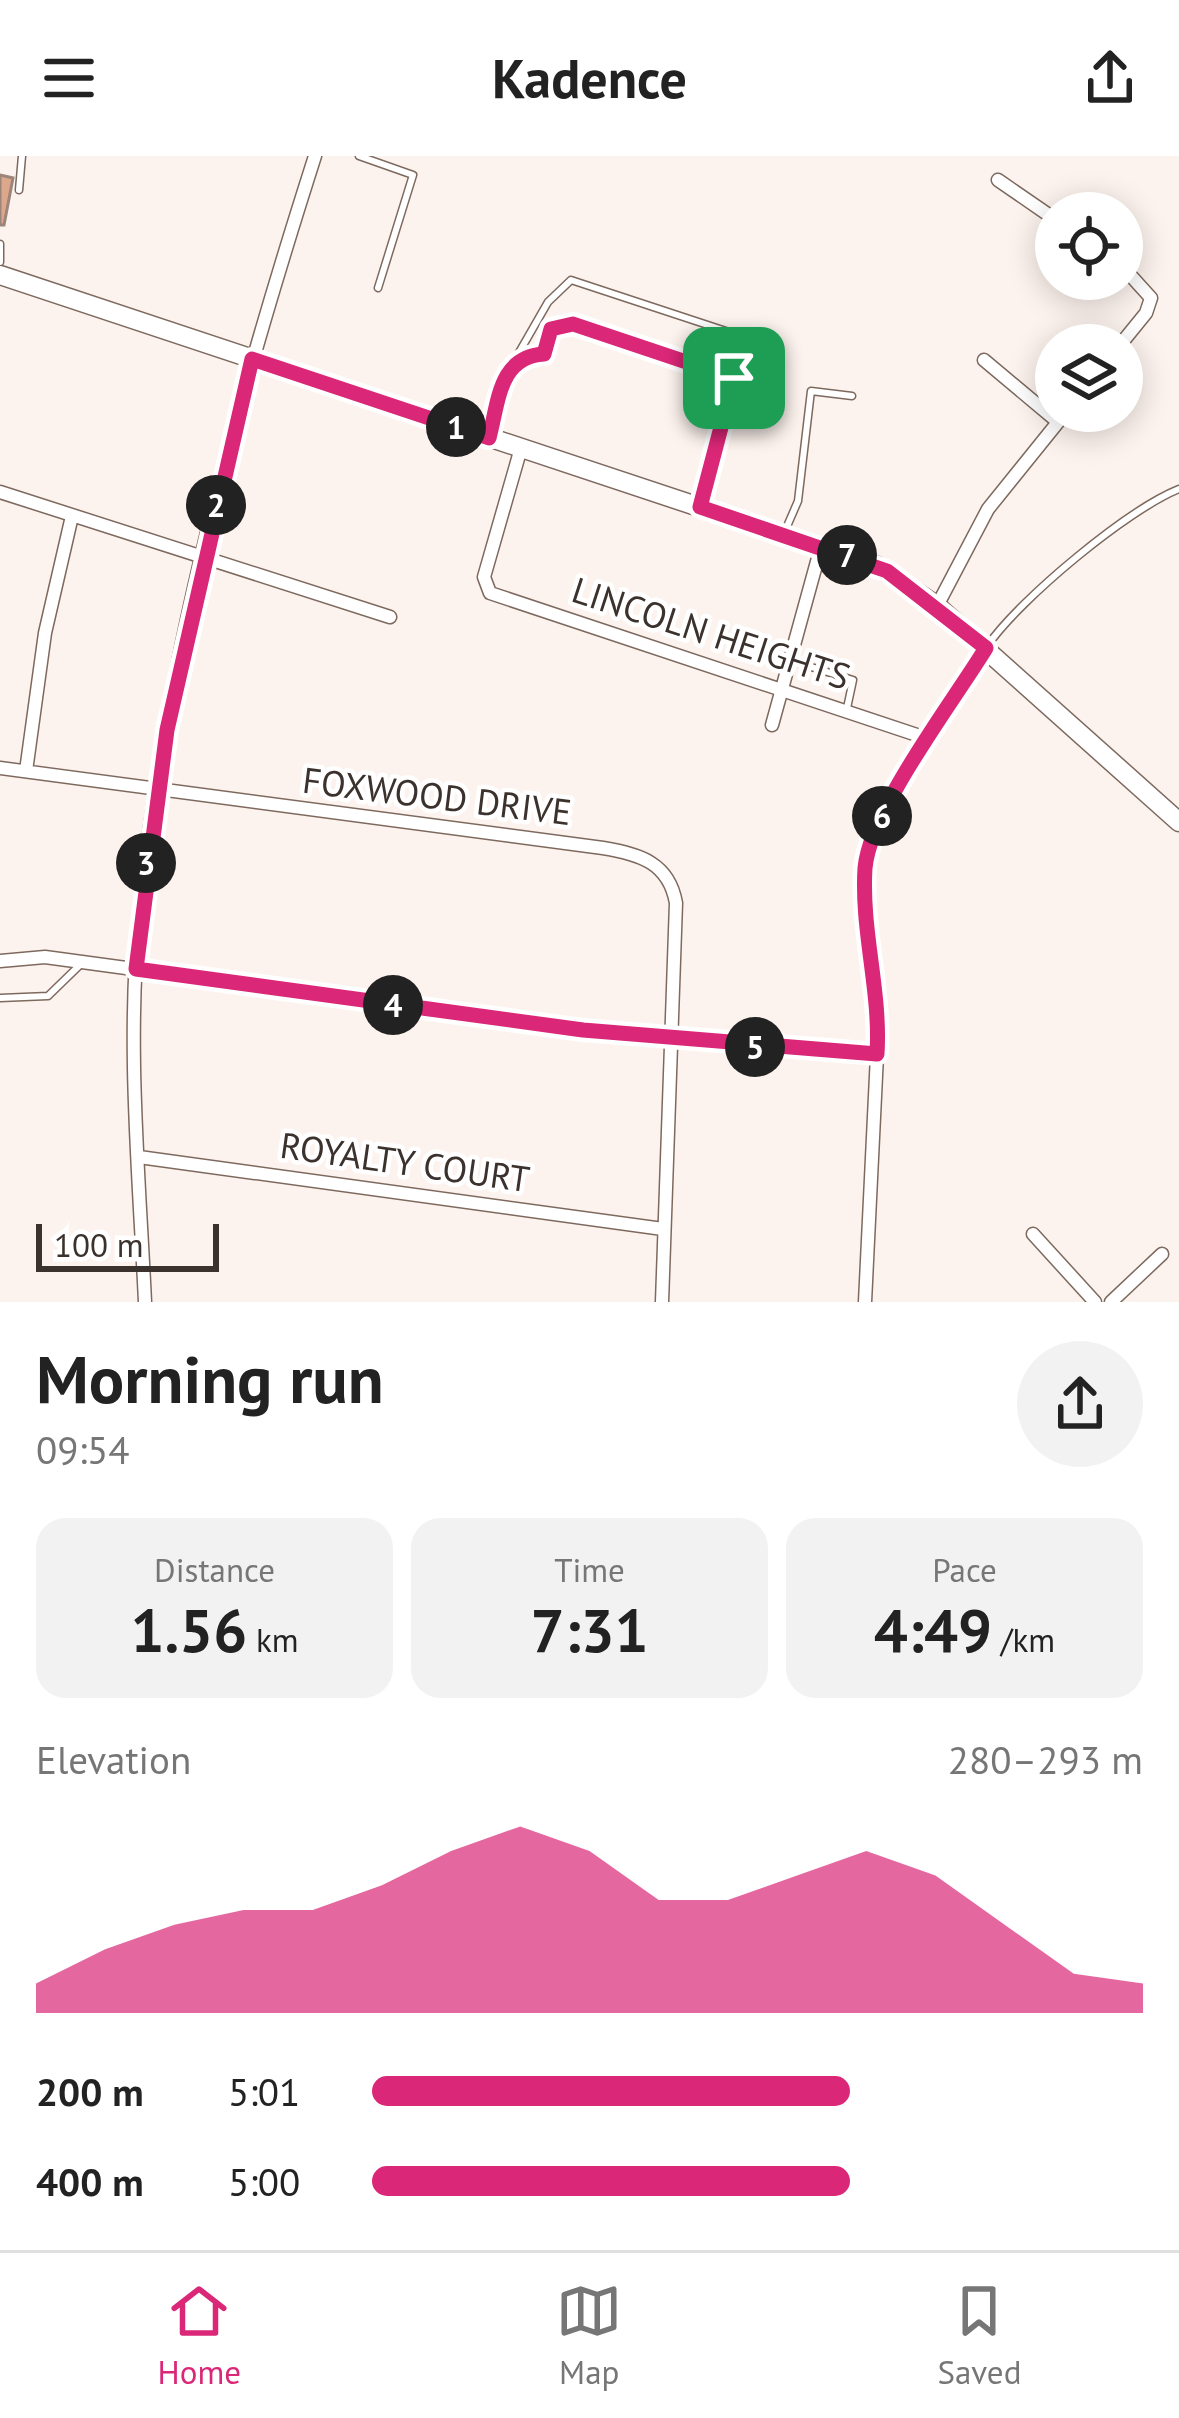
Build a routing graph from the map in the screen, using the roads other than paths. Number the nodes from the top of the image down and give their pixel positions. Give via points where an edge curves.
1 (22, 156) edge
2 (315, 156) edge
3 (359, 156) edge
4 (998, 180) dead end
5 (19, 190) dead end
6 (1035, 206) edge
7 (0, 244) edge
8 (0, 262) edge
9 (0, 275) edge
10 (378, 289) dead end
11 (1143, 289) edge
12 (1137, 324) edge
13 (252, 359) junction
14 (516, 359) junction
15 (984, 360) dead end
16 (734, 378) junction
17 (852, 396) dead end
18 (1035, 396) edge
19 (1050, 432) edge
20 (489, 438) junction
21 (521, 448) junction
22 (1179, 489) edge
23 (0, 492) edge
24 (700, 507) junction
25 (72, 516) junction
26 (783, 534) junction
27 (821, 547) junction
28 (204, 559) junction
29 (937, 606) junction
30 (390, 617) dead end
31 (986, 648) junction
32 (789, 660) junction
33 (780, 687) junction
34 (847, 708) junction
35 (772, 725) dead end
36 (929, 739) junction
37 (0, 768) edge
38 (26, 771) junction
39 (157, 790) junction
40 (1179, 822) edge
41 (0, 962) edge
42 (83, 962) junction
43 (136, 969) junction
44 (0, 998) edge
45 (670, 1040) junction
46 (877, 1054) junction
47 (139, 1157) junction
48 (663, 1229) junction
49 (1033, 1234) dead end
50 (1162, 1254) dead end
51 (145, 1302) edge
52 (662, 1302) edge
53 (866, 1302) edge
54 (1095, 1302) edge
55 (1111, 1302) edge

1 - 5 lane
2 - 13 street
3 - 10 lane via 413,176
4 - 6 street
7 - 8 lane
9 - 13 main road
11 - 12 street via 1151,298
13 - 20 main road
13 - 28 street
14 - 16 lane via 544,354 551,329 573,324
14 - 16 lane via 548,302 571,280 732,333
14 - 20 lane
15 - 18 street
16 - 24 lane
17 - 26 lane via 811,391 798,501
19 - 29 street via 988,509
20 - 21 main road
21 - 24 main road
21 - 33 street, LINCOLN HEIGHTS via 486,588
22 - 31 lane via 1043,588
23 - 25 street
24 - 26 main road
25 - 28 street
25 - 38 street
26 - 27 main road
27 - 29 main road via 887,571
27 - 32 street
28 - 30 street
28 - 39 street
29 - 31 main road
31 - 36 street
31 - 40 main road
32 - 33 street
32 - 34 lane via 853,680
33 - 34 street, LINCOLN HEIGHTS
33 - 35 street
34 - 36 street, LINCOLN HEIGHTS
36 - 46 street via 877,824 866,863
37 - 38 street, FOXWOOD DRIVE
38 - 39 street, FOXWOOD DRIVE
39 - 43 street
39 - 45 street, FOXWOOD DRIVE via 642,856 668,879 676,904
41 - 42 street
42 - 43 street
42 - 44 lane via 48,996
43 - 45 street
43 - 47 street
45 - 46 street
45 - 48 street, FOXWOOD DRIVE
46 - 53 street
47 - 48 street, ROYALTY COURT
47 - 51 street
48 - 52 street, FOXWOOD DRIVE
49 - 54 street
50 - 55 street

